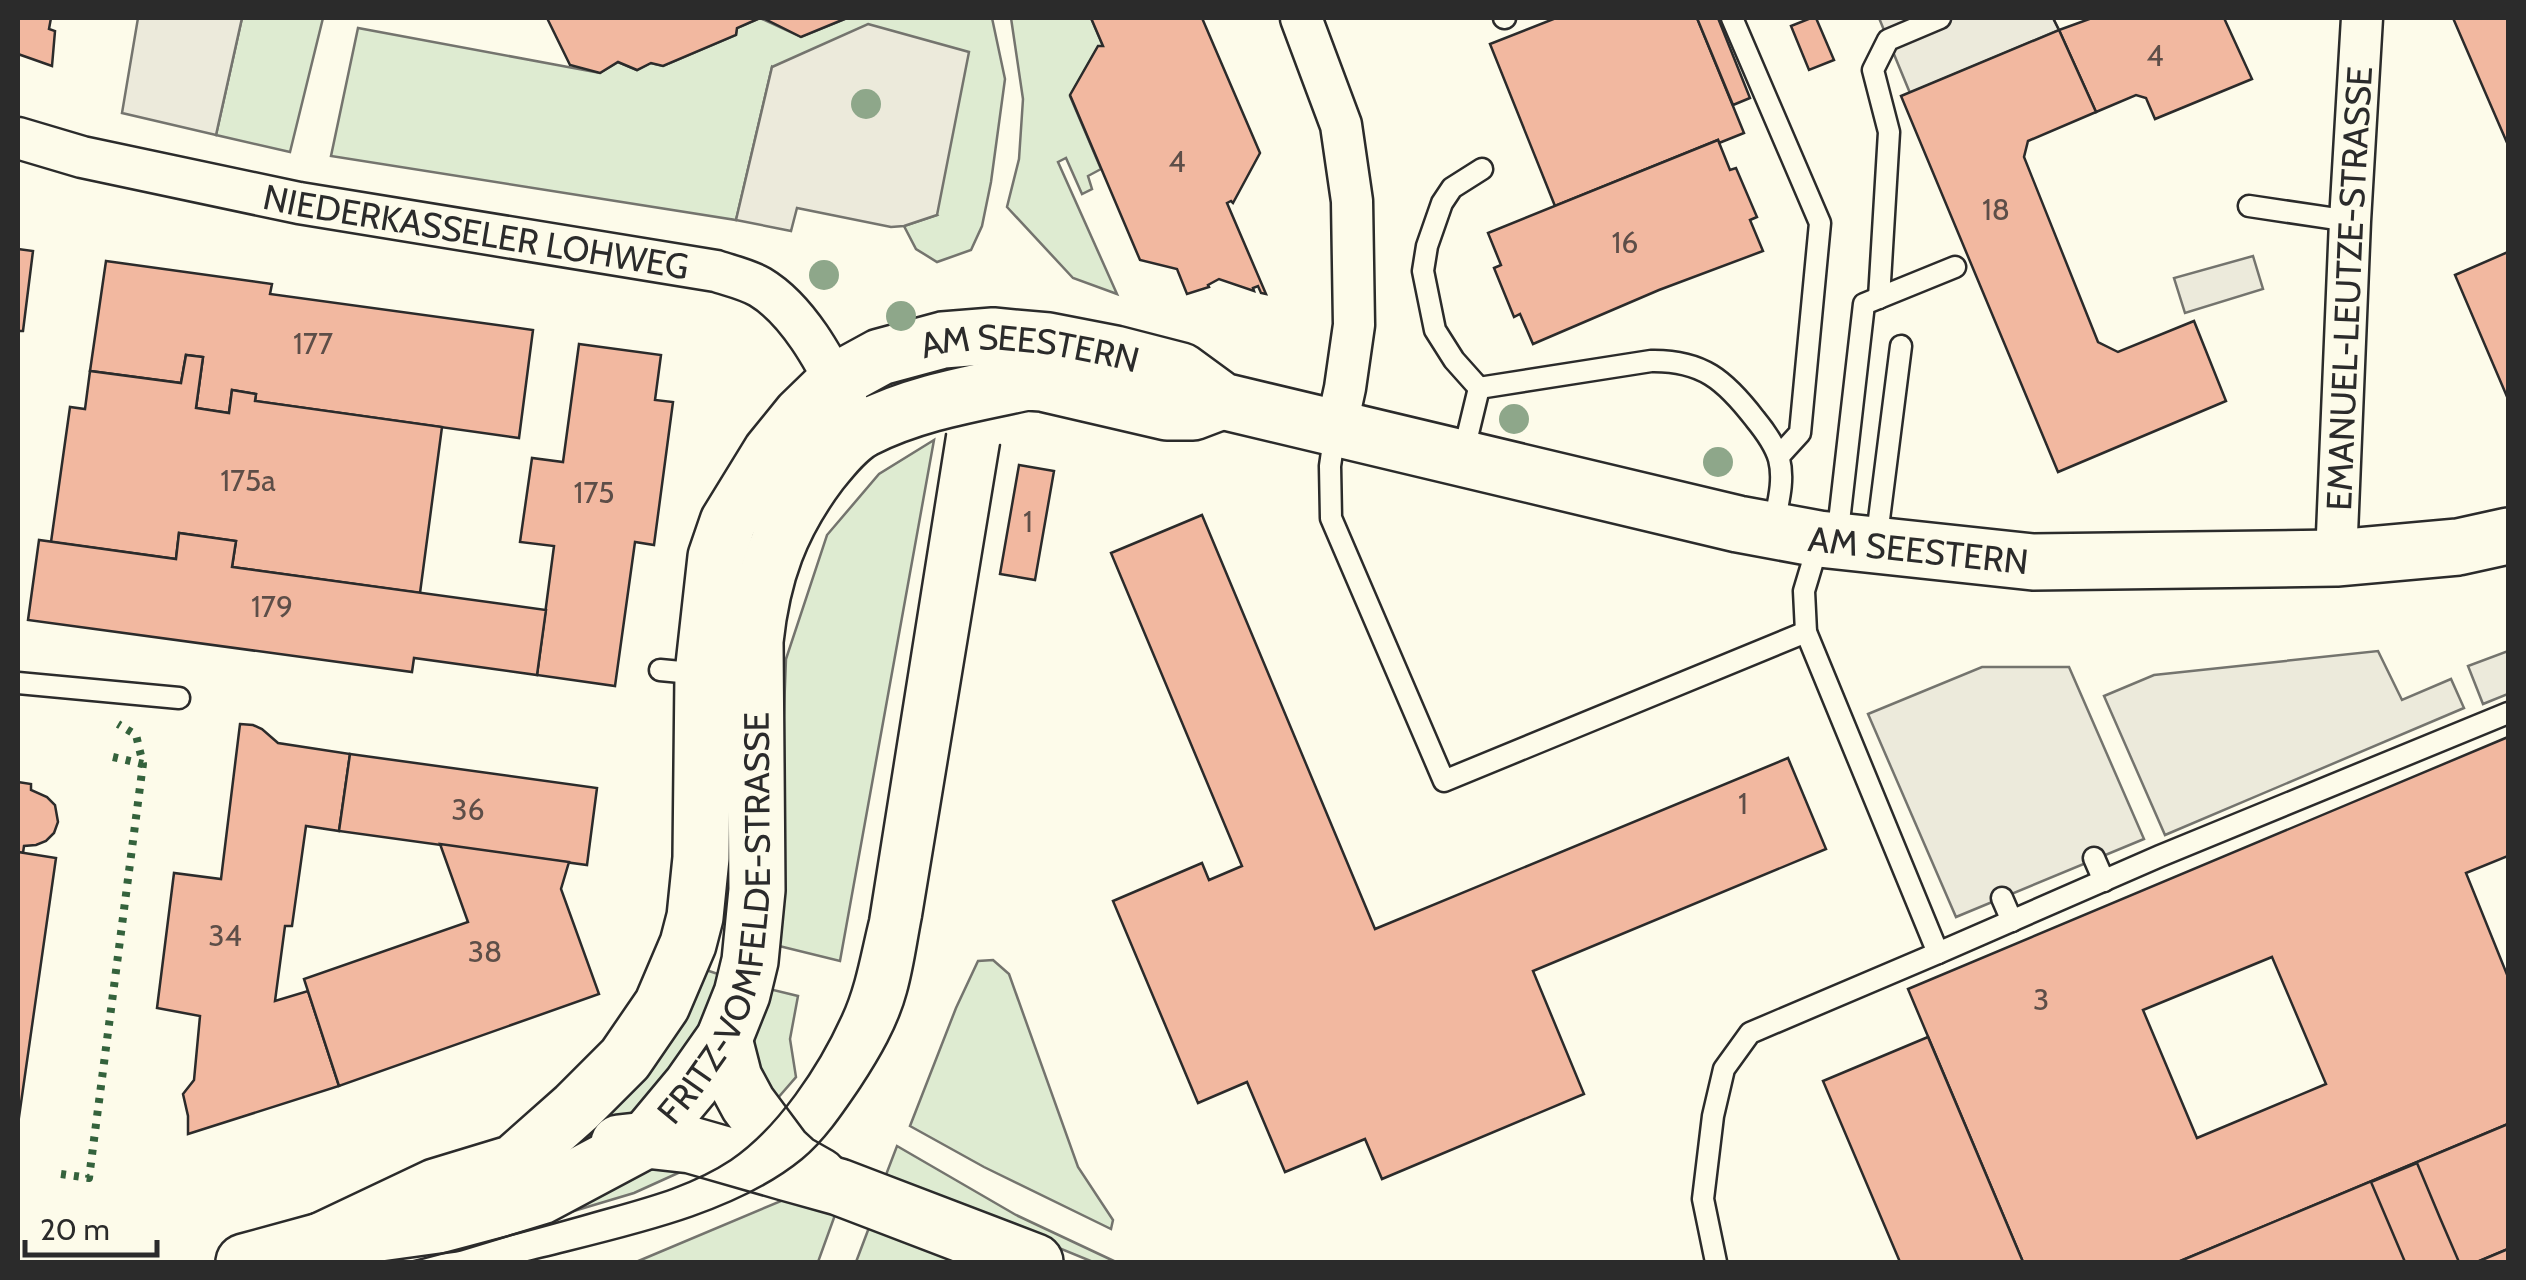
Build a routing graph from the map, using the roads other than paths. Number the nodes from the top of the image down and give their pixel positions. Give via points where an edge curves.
1 (1302, 18) edge
2 (1732, 18) edge
3 (1940, 18) edge
4 (2362, 18) edge
5 (18, 138) edge
6 (1482, 169) dead end
7 (2248, 206) dead end
8 (2350, 221) junction
9 (1955, 267) dead end
10 (1879, 298) junction
11 (1901, 346) dead end
12 (836, 382) junction
13 (1479, 388) junction
14 (1222, 401) junction
15 (1336, 429) junction
16 (861, 430) junction
17 (1779, 456) junction
18 (1462, 458) junction
19 (2508, 536) edge
20 (1826, 539) junction
21 (2336, 558) junction
22 (1806, 632) junction
23 (715, 676) junction
24 (18, 683) edge
25 (178, 698) dead end
26 (2508, 713) edge
27 (2094, 858) dead end
28 (2104, 881) junction
29 (2002, 898) dead end
30 (2012, 921) junction
31 (1938, 953) junction
32 (724, 1038) junction
33 (646, 1140) junction
34 (514, 1163) junction
35 (839, 1187) junction
36 (321, 1241) junction
37 (244, 1262) edge
38 (1035, 1262) edge
39 (1716, 1262) edge

1 - 15 street via 1340,125 1352,202 1354,326
2 - 17 lane via 1820,223 1800,433
3 - 10 lane via 1888,40 1872,70 1890,132
4 - 8 street, EMANUEL-LEUTZE-STRASSE
5 - 12 street, NIEDERKASSELER LOHWEG via 298,203 730,275 779,303
6 - 13 lane via 1452,188 1442,204 1423,272 1435,330
7 - 8 lane
8 - 21 street, EMANUEL-LEUTZE-STRASSE
9 - 10 lane
10 - 20 lane via 1864,304
11 - 20 lane
12 - 14 street, AM SEESTERN via 880,356 993,336 1048,341 1181,371
12 - 16 street, NIEDERKASSELER LOHWEG
12 - 23 street, FRITZ-VOMFELDE-STRASSE via 771,452 728,522 714,571
13 - 17 lane via 1674,360 1696,366 1735,393
13 - 18 lane
14 - 15 street, AM SEESTERN
14 - 16 street, AM SEESTERN via 1194,412 1167,412 1026,382 932,402
15 - 18 street, AM SEESTERN
15 - 22 lane via 1331,518 1444,781
16 - 23 street, FRITZ-VOMFELDE-STRASSE via 804,493 775,547 755,642
17 - 20 lane via 1782,480
18 - 20 street, AM SEESTERN
19 - 21 street, AM SEESTERN
20 - 21 street, AM SEESTERN via 2033,562
20 - 22 lane via 1804,591
22 - 31 lane
23 - 32 street, FRITZ-VOMFELDE-STRASSE via 756,890 750,962
23 - 34 street, FRITZ-VOMFELDE-STRASSE via 688,944 662,1005 625,1059
24 - 25 lane
26 - 28 lane via 2208,827
27 - 28 lane
28 - 30 lane
29 - 30 lane
30 - 31 lane
31 - 39 lane via 1750,1033 1724,1069 1703,1199
32 - 33 street, FRITZ-VOMFELDE-STRASSE
32 - 35 street via 740,1091 783,1151
33 - 34 street
33 - 35 street via 691,1145
33 - 36 street, FRITZ-VOMFELDE-STRASSE via 541,1196 452,1223
34 - 36 street, FRITZ-VOMFELDE-STRASSE via 435,1187
35 - 38 street
36 - 37 street, FRITZ-VOMFELDE-STRASSE

